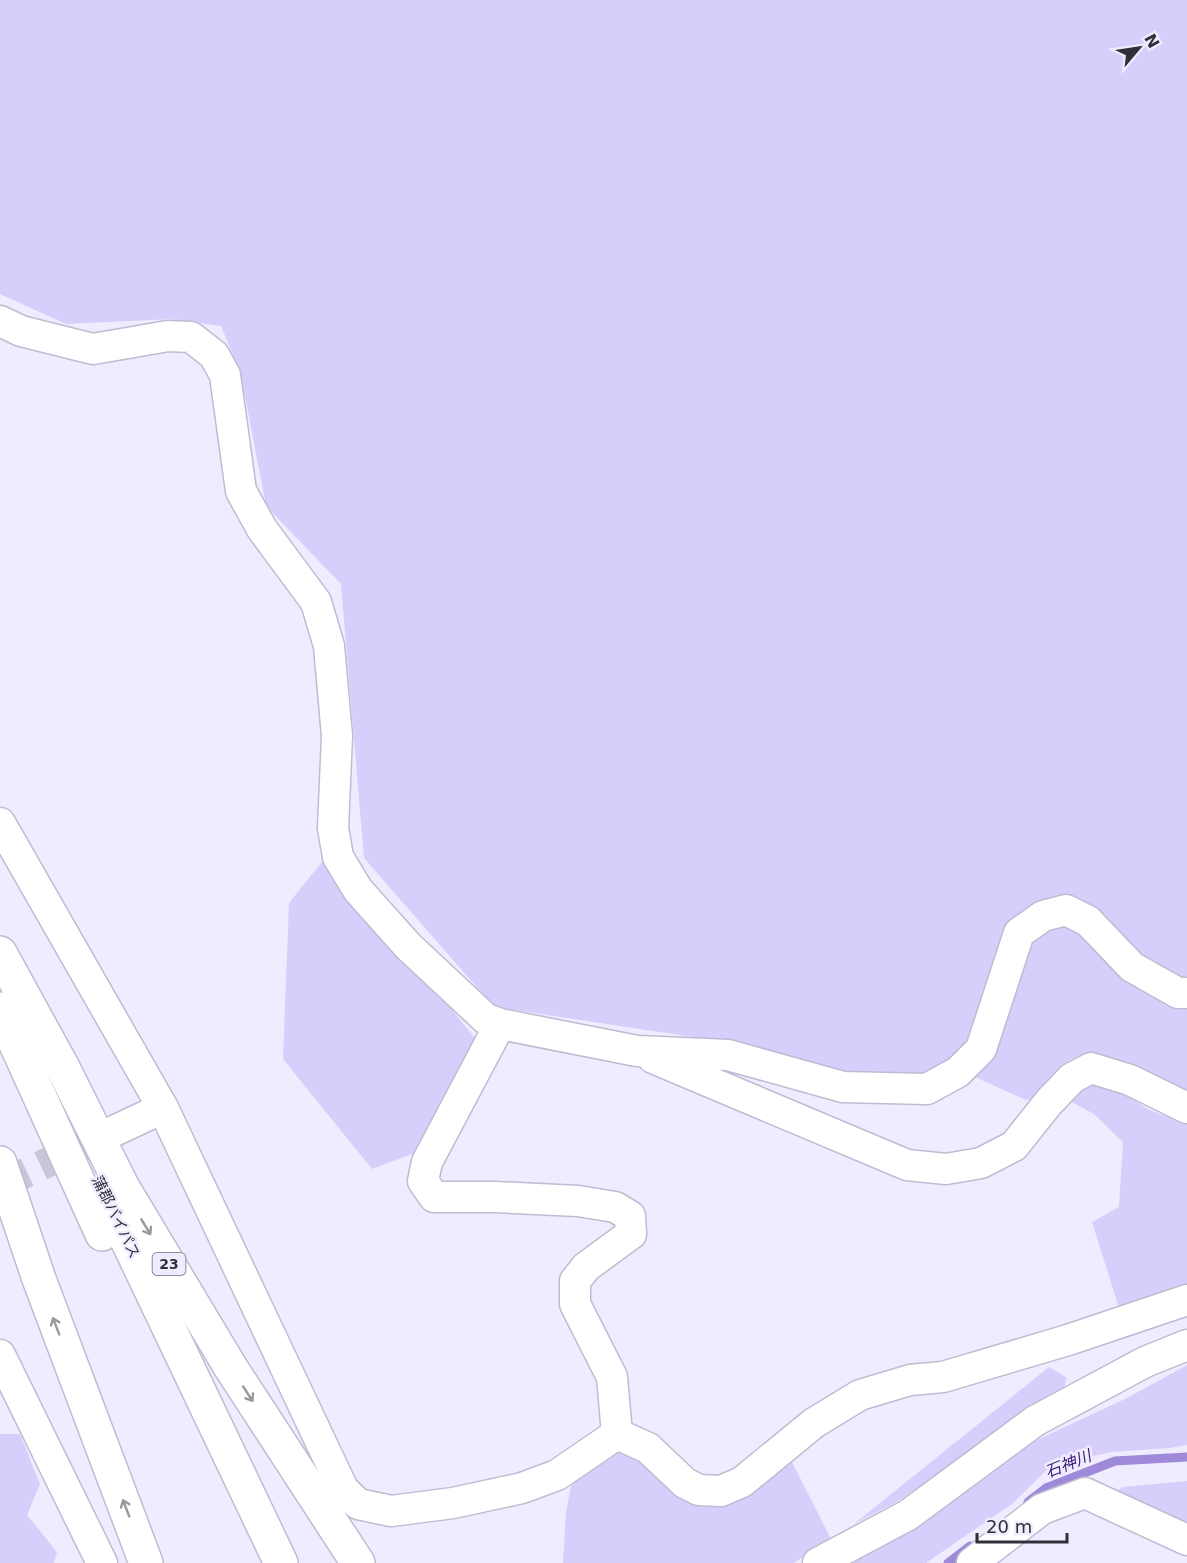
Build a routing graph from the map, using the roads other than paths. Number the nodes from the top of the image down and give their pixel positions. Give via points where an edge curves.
1 (0, 321) edge
2 (0, 823) edge
3 (0, 953) edge
4 (0, 968) edge
5 (1187, 993) edge
6 (0, 1009) edge
7 (500, 1024) junction
8 (637, 1051) junction
9 (163, 1108) junction
10 (1187, 1108) edge
11 (114, 1131) tunnel mouth
12 (0, 1163) edge
13 (1187, 1300) edge
14 (1187, 1345) edge
15 (0, 1355) edge
16 (617, 1434) junction
17 (1187, 1540) edge
18 (102, 1563) edge
19 (147, 1563) edge
20 (260, 1563) edge
21 (281, 1563) edge
22 (358, 1563) edge
23 (818, 1563) edge
24 (972, 1563) edge

1 - 7 street via 21,331 93,349 168,336 191,337 214,355 225,375 241,491 262,529 316,602 329,646 337,736 333,828 338,857 358,890 408,946 486,1019
2 - 9 street
3 -> 22 highway, 23 via 122,1186 231,1368
4 - 21 highway, 蒲郡バイパス / 23
5 - 8 street via 1178,993 1132,967 1088,921 1066,910 1043,915 1019,933 981,1049 958,1072 927,1089 843,1088 728,1054
6 - 20 highway, 蒲郡バイパス via 70,1166
7 - 8 street
7 - 16 street via 427,1162 423,1181 434,1197 578,1201 615,1207 630,1216 631,1234 586,1267 575,1281 575,1304 612,1377
8 - 10 street via 907,1165 946,1169 981,1163 1014,1146 1072,1078 1091,1068 1130,1080
9 - 11 street
9 - 16 street via 343,1489 358,1504 391,1511 522,1488 556,1475
19 -> 12 highway via 39,1279
13 - 16 street via 943,1377 910,1380 860,1395 814,1423 742,1482 721,1491 699,1490 685,1483 648,1448
14 - 23 street via 1145,1362 1035,1421 908,1515
15 - 18 street
17 - 24 street via 1086,1493 1042,1509

